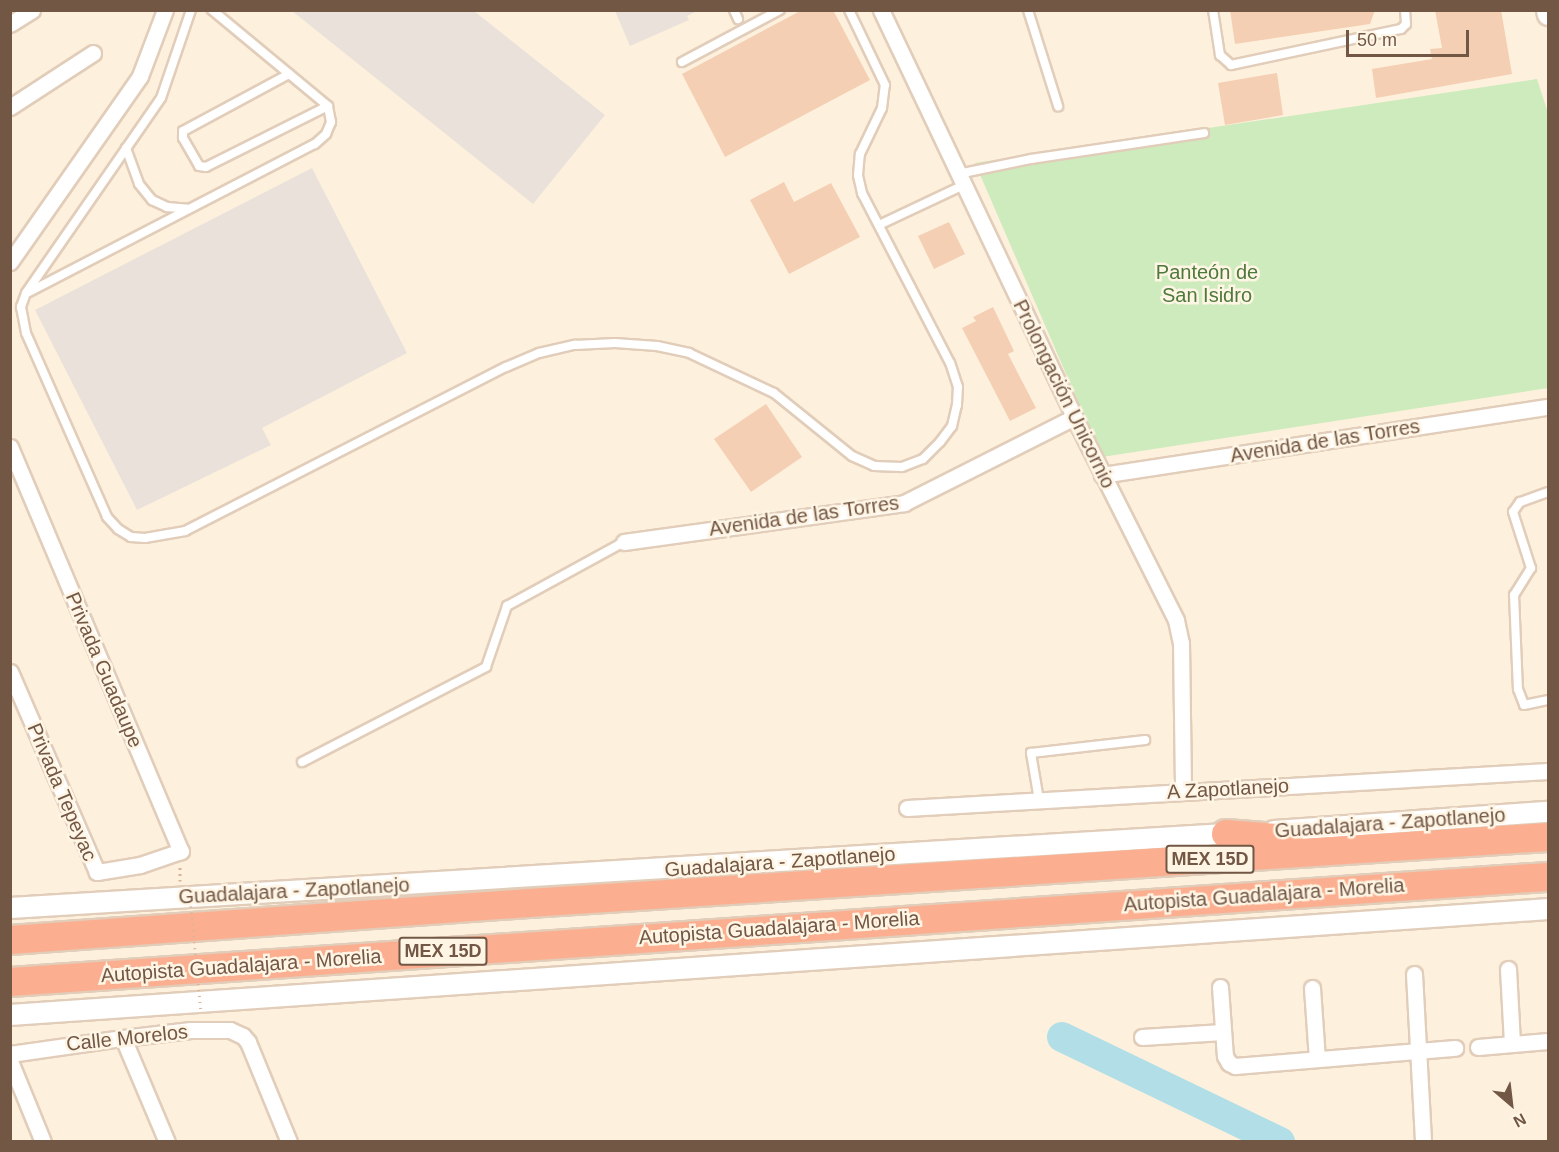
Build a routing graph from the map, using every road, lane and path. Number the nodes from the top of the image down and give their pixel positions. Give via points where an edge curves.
1 (32, 10) edge
2 (165, 10) edge
3 (191, 10) edge
4 (212, 10) edge
5 (734, 10) edge
6 (780, 10) edge
7 (849, 10) edge
8 (881, 10) edge
9 (1028, 10) edge
10 (1213, 10) edge
11 (1405, 10) edge
12 (1547, 10) edge
13 (1548, 15) edge
14 (738, 19) dead end
15 (10, 24) edge
16 (93, 53) dead end
17 (682, 62) dead end
18 (289, 74) junction
19 (328, 106) junction
20 (1059, 106) dead end
21 (10, 107) edge
22 (1204, 133) dead end
23 (126, 148) junction
24 (961, 180) junction
25 (189, 209) junction
26 (879, 225) junction
27 (10, 262) edge
28 (26, 293) junction
29 (1548, 407) edge
30 (1074, 417) junction
31 (10, 447) edge
32 (1102, 475) junction
33 (1548, 492) edge
34 (624, 542) joint
35 (10, 672) edge
36 (1548, 700) edge
37 (1145, 740) dead end
38 (302, 762) dead end
39 (1548, 771) edge
40 (1183, 792) junction
41 (1039, 800) junction
42 (907, 807) dead end
43 (1548, 812) edge
44 (1226, 834) junction
45 (1548, 837) edge
46 (1387, 847) junction
47 (140, 865) joint
48 (1548, 877) edge
49 (189, 888) dead end
50 (10, 908) edge
51 (1548, 909) edge
52 (10, 940) edge
53 (1508, 969) dead end
54 (1414, 974) dead end
55 (10, 982) edge
56 (1220, 987) dead end
57 (1312, 988) dead end
58 (201, 1012) dead end
59 (10, 1015) edge
60 (1223, 1032) junction
61 (1142, 1036) dead end
62 (123, 1038) junction
63 (1548, 1041) edge
64 (1512, 1044) junction
65 (1478, 1047) dead end
66 (1455, 1048) dead end
67 (1418, 1051) junction
68 (10, 1054) edge
69 (1317, 1059) junction
70 (10, 1061) edge
71 (43, 1142) edge
72 (167, 1142) edge
73 (289, 1142) edge
74 (1423, 1142) edge

1 - 15 street
2 - 27 street via 140,76
3 - 23 lane via 161,98
4 - 18 lane
5 - 14 lane
6 - 17 lane
7 - 26 lane via 885,85 882,108 858,164 862,193
8 - 24 street, Prolongación Unicornio
9 - 20 lane
10 - 11 lane via 1220,55 1231,65 1401,29 1406,24
12 - 13 street
16 - 21 street
18 - 19 lane
18 - 19 lane via 183,131 199,166
19 - 25 lane via 331,122 321,140
22 - 24 lane via 1031,159
23 - 25 lane via 139,184 153,200 167,207
23 - 28 lane
24 - 26 lane
24 - 30 street, Prolongación Unicornio
25 - 28 lane
26 - 28 lane via 950,363 958,387 952,426 923,459 902,467 874,466 852,456 774,393 689,353 615,343 575,345 506,366 185,531 145,538 131,537 118,530 107,517 26,333 21,307
29 - 32 street, Avenida de las Torres
30 - 32 street, Prolongación Unicornio
30 - 34 street, Avenida de las Torres via 904,503
31 - 47 street, Privada Guadaupe via 182,852
32 - 40 street, Prolongación Unicornio via 1176,620 1181,643
33 - 36 lane via 1520,502 1513,512 1531,568 1514,595 1518,689 1524,705
34 - 38 lane via 507,606 486,667
35 - 47 street, Privada Tepeyac via 97,872
37 - 41 lane via 1031,753
39 - 40 street, A Zapotlanejo
40 - 41 street, A Zapotlanejo
41 - 42 street, A Zapotlanejo
43 - 44 street, Guadalajara - Zapotlanejo
44 - 46 highway
44 - 50 street, Guadalajara - Zapotlanejo
45 - 46 highway, Autopista Guadalajara - Morelia / MEX 15D
46 - 52 highway, Autopista Guadalajara - Morelia / MEX 15D
48 - 55 highway, Autopista Guadalajara - Morelia / MEX 15D
49 - 58 path, bridge
51 - 59 street
53 - 64 street
54 - 67 street
56 - 60 street
57 - 69 street
60 - 61 street
60 - 69 street via 1225,1056 1235,1066
62 - 68 street, Calle Morelos
62 - 72 street
62 - 73 street, Calle Morelos via 191,1030 230,1030 243,1036
63 - 64 street
64 - 65 street
66 - 67 street
67 - 69 street
67 - 74 street
70 - 71 street

